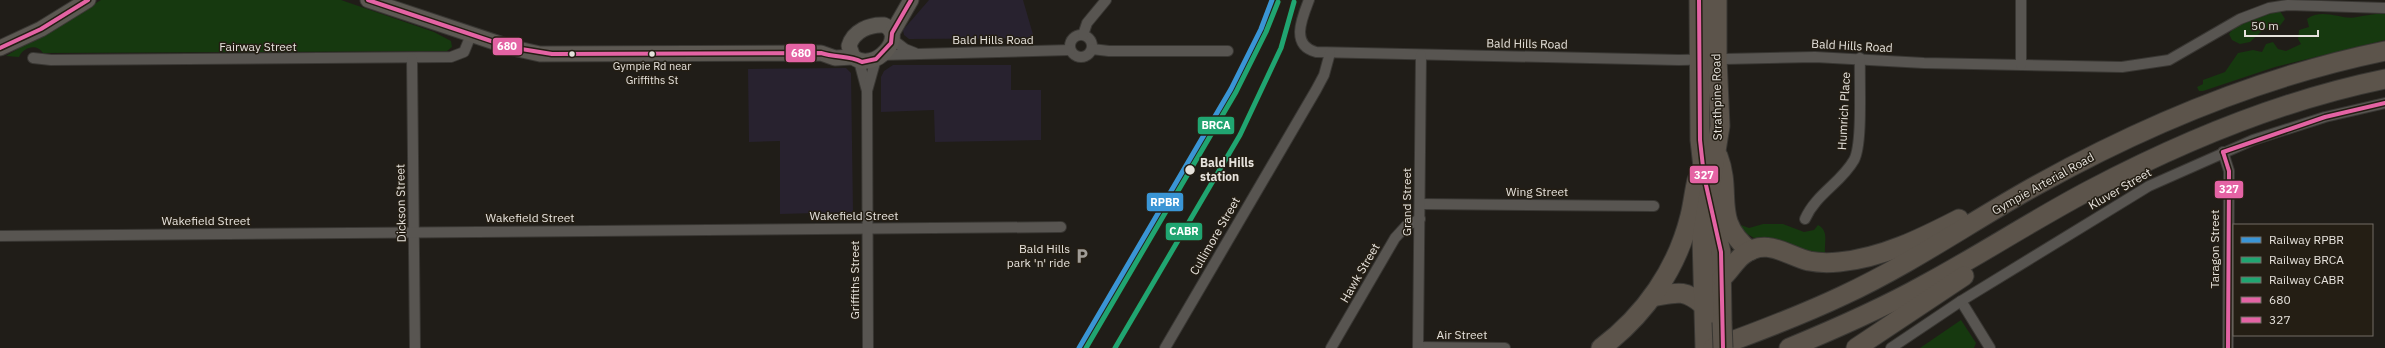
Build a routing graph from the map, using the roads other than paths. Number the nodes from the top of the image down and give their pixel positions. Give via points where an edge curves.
1 (88, 0) edge
2 (368, 0) edge
3 (1106, 0) edge
4 (1309, 0) edge
5 (1699, 0) edge
6 (1717, 0) edge
7 (2021, 0) edge
8 (908, 2) edge
9 (2385, 8) edge
10 (879, 24) junction
11 (471, 35) junction
12 (1083, 35) junction
13 (892, 36) junction
14 (0, 48) edge
15 (1092, 49) junction
16 (1070, 50) junction
17 (1228, 51) dead end
18 (2385, 51) edge
19 (915, 53) junction
20 (1330, 53) junction
21 (854, 54) junction
22 (1421, 55) junction
23 (878, 57) junction
24 (33, 58) dead end
25 (412, 58) junction
26 (1860, 58) junction
27 (1708, 59) junction
28 (2021, 66) junction
29 (2385, 79) edge
30 (867, 91) junction
31 (2385, 103) edge
32 (2223, 152) junction
33 (1710, 158) junction
34 (2037, 185) junction
35 (1708, 193) junction
36 (1420, 204) junction
37 (1654, 206) dead end
38 (1420, 219) junction
39 (1805, 219) dead end
40 (867, 228) junction
41 (1061, 228) dead end
42 (2020, 230) junction
43 (414, 232) junction
44 (0, 236) edge
45 (1750, 251) junction
46 (1722, 278) junction
47 (1652, 297) junction
48 (1961, 301) junction
49 (1703, 305) junction
50 (1714, 324) junction
51 (415, 348) edge
52 (868, 348) edge
53 (1165, 348) edge
54 (1331, 348) edge
55 (1418, 348) edge
56 (1505, 348) edge
57 (1601, 348) edge
58 (1705, 348) edge
59 (1713, 348) edge
60 (1723, 348) edge
61 (1789, 348) edge
62 (1856, 348) edge
63 (1891, 348) edge
64 (1990, 348) edge
65 (2228, 348) edge

1 - 14 main road via 41,29
2 - 11 main road
3 - 12 street via 1087,22
4 - 20 street, Bald Hills Road via 1300,30 1304,46 1316,52
5 - 27 highway, Strathpine Road
6 - 27 highway, Strathpine Road
7 - 28 street
8 - 10 main road
8 - 13 main road
9 - 28 street, Bald Hills Road via 2288,5 2269,8 2240,19 2177,56 2150,64 2122,67
10 - 13 main road via 887,26
10 - 21 main road via 862,30 852,39
11 - 21 main road via 520,51 540,54 821,53 834,58
11 - 25 street, Fairway Street via 466,50 459,55
12 - 15 street via 1089,39
12 - 16 street via 1076,36 1071,41
13 - 19 street via 905,49
13 - 23 main road
15 - 16 street via 1082,58 1075,56
15 - 17 street
16 - 19 street, Bald Hills Road
18 - 34 highway, Gympie Arterial Road via 2307,70 2239,92 2128,138
19 - 23 street, Bald Hills Road
20 - 22 street, Bald Hills Road
20 - 53 street, Cullimore Street via 1324,75 1316,90
21 - 23 main road via 868,61
21 - 30 street, Griffiths Street
22 - 27 street, Bald Hills Road
22 - 36 street, Grand Street
23 - 30 street, Griffiths Street
24 - 25 street, Fairway Street
25 - 43 street, Dickson Street
26 - 27 street, Bald Hills Road
26 - 28 street, Bald Hills Road
26 - 39 street, Humrich Place via 1857,153 1848,167 1816,200
27 - 33 highway, Strathpine Road via 1700,140
29 - 42 highway via 2316,96 2196,139 2089,191
30 - 40 street, Griffiths Street
31 - 32 street, Kluver Street via 2325,117
32 - 48 street, Kluver Street via 2140,191
32 - 65 street, Taragon Street via 2229,171
33 - 35 highway, Strathpine Road
33 - 45 highway via 1724,171 1724,210 1728,224 1735,238
33 - 47 highway via 1680,245 1664,279
34 - 45 highway via 2019,187 1950,223 1873,256 1825,263 1796,257 1777,248 1764,247
34 - 59 highway, Gympie Arterial Road via 1922,254 1844,295
35 - 46 highway, Strathpine Road via 1720,242
35 - 49 highway, Strathpine Road via 1702,238
36 - 37 street, Wing Street
36 - 38 street, Grand Street
38 - 54 street, Hawk Street via 1406,226 1395,238
38 - 55 street, Grand Street
40 - 41 street, Wakefield Street
40 - 43 street, Wakefield Street
40 - 52 street, Griffiths Street
42 - 61 highway via 1923,286 1839,328
42 - 62 highway via 2006,248
43 - 44 street, Wakefield Street
43 - 51 street, Dickson Street
45 - 46 highway via 1739,258
46 - 50 highway, Strathpine Road
47 - 49 highway via 1669,292 1682,292
47 - 57 highway via 1632,322
48 - 63 street, Kluver Street
48 - 64 street
49 - 50 highway, Strathpine Road
50 - 58 highway, Strathpine Road
50 - 60 highway, Strathpine Road, bridge
55 - 56 street, Air Street

